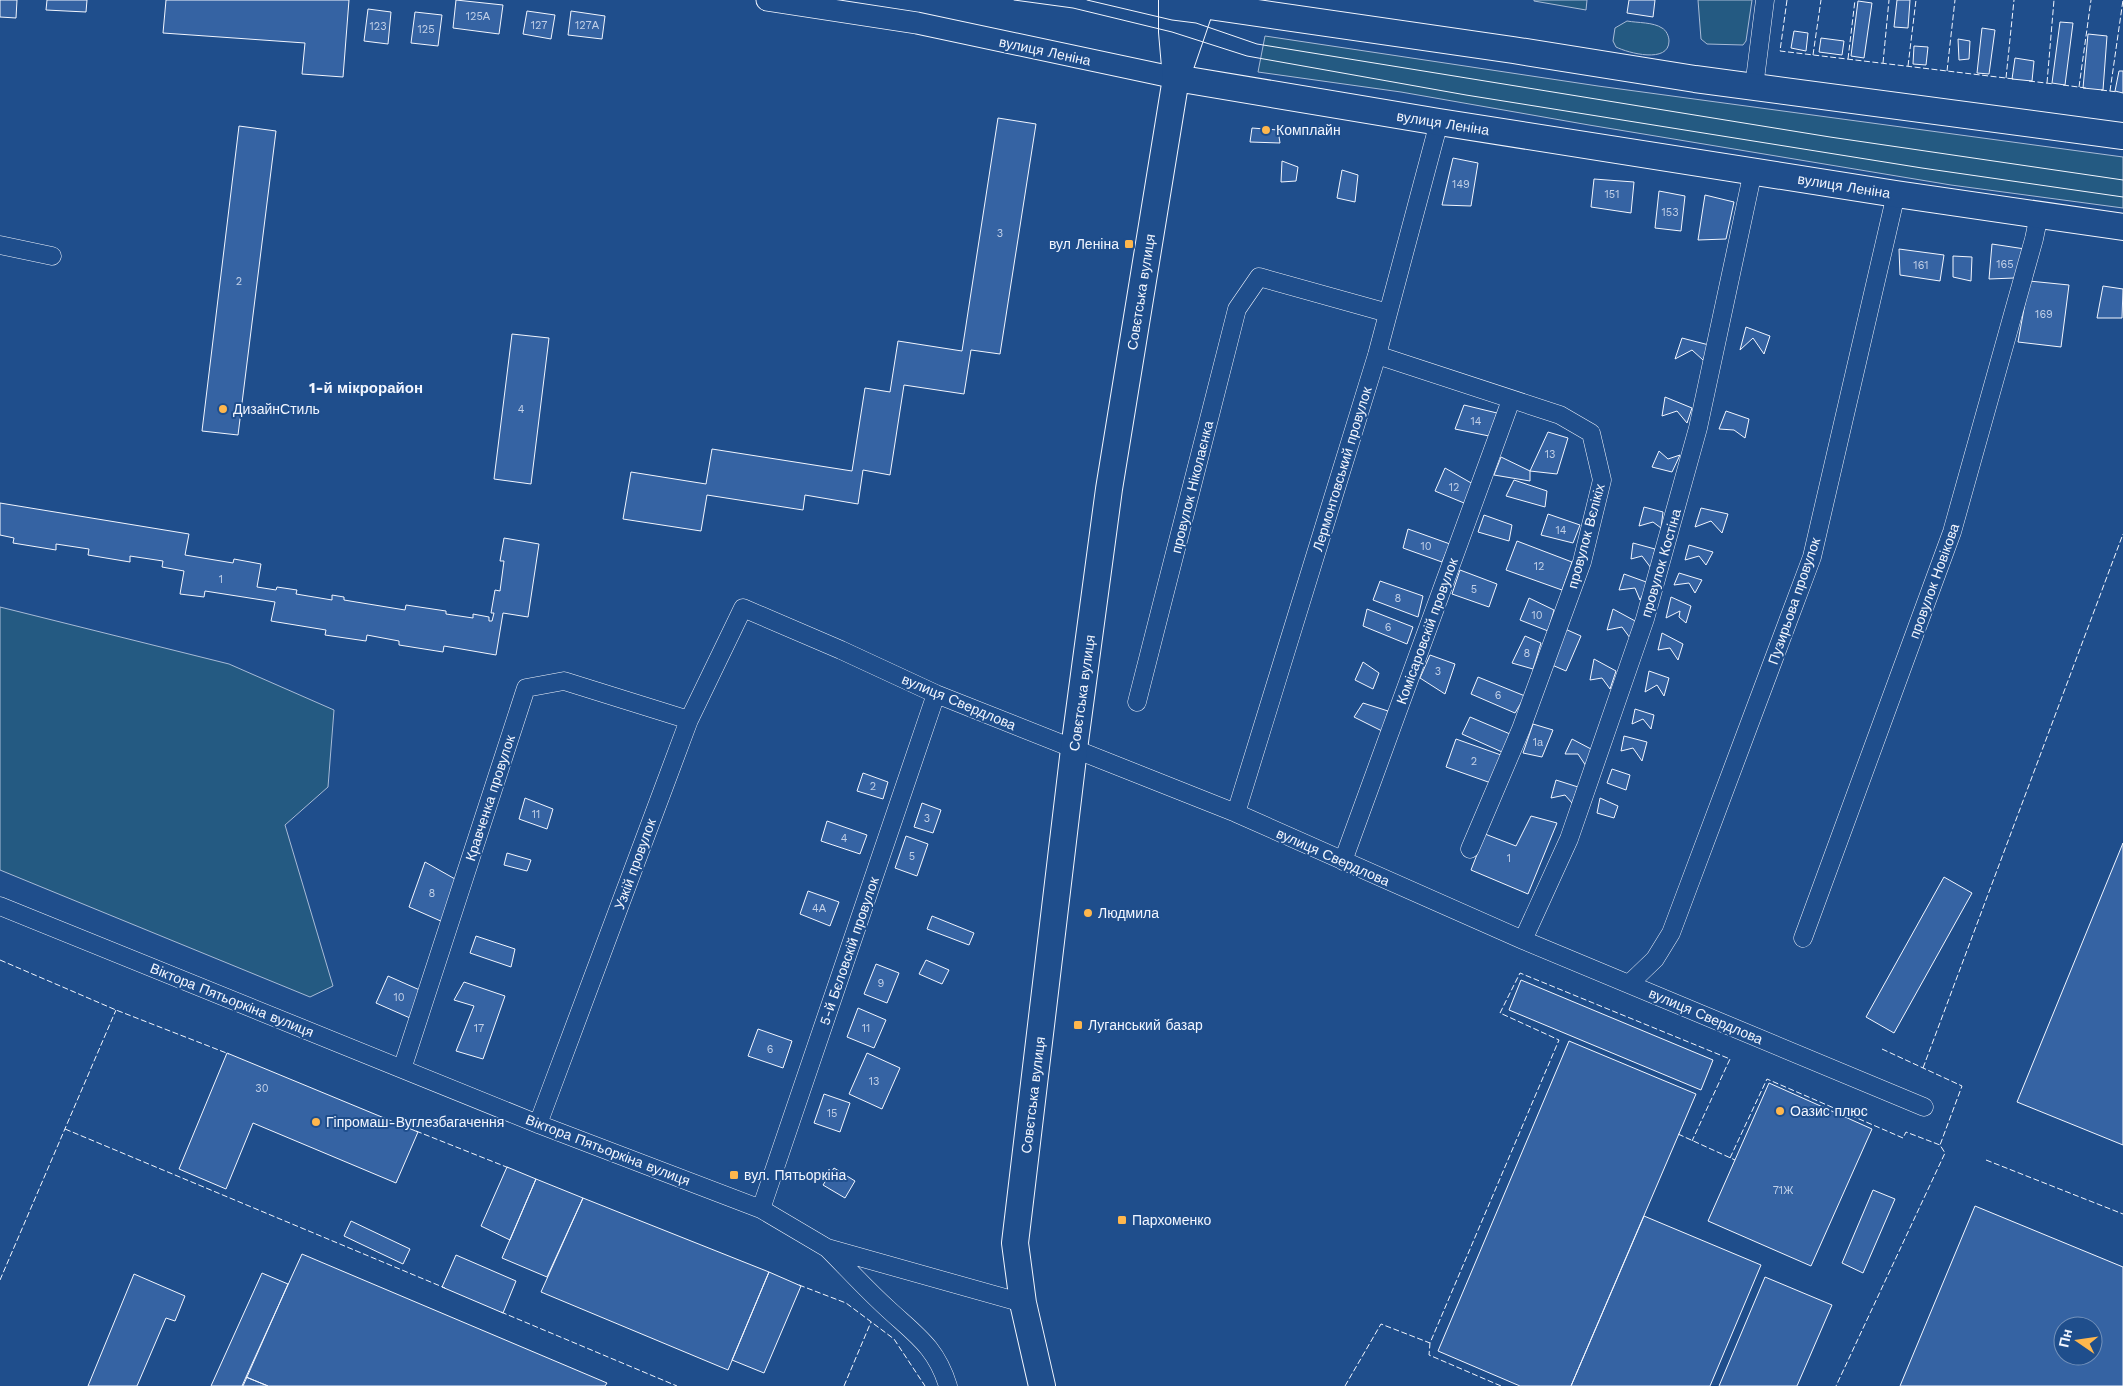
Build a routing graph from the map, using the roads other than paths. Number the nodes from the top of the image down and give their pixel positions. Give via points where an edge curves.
1 (767, 0) edge
2 (1765, 0) edge
3 (1172, 2) edge
4 (1203, 2) edge
5 (1176, 78) junction
6 (1754, 87) junction
7 (1439, 122) junction
8 (2123, 136) edge
9 (1752, 171) junction
10 (1896, 194) junction
11 (2039, 215) junction
12 (2123, 227) edge
13 (0, 245) edge
14 (52, 256) dead end
15 (1388, 313) junction
16 (1377, 355) junction
17 (1511, 400) junction
18 (743, 608) joint
19 (936, 694) junction
20 (1137, 702) dead end
21 (689, 720) junction
22 (1074, 749) junction
23 (1236, 813) junction
24 (1470, 849) dead end
25 (1343, 862) junction
26 (0, 906) edge
27 (1804, 938) dead end
28 (1523, 940) junction
29 (1629, 984) junction
30 (402, 1069) junction
31 (1924, 1106) dead end
32 (538, 1124) junction
33 (761, 1209) junction
34 (827, 1248) junction
35 (1023, 1303) junction
36 (948, 1386) edge
37 (1042, 1386) edge

1 - 5 street, вулиця Леніна via 917,22
2 - 6 street
3 - 4 main road
3 - 5 main road, Совєтська вулиця
4 - 5 main road
4 - 6 main road
5 - 7 main road, вулиця Леніна
5 - 22 main road, Совєтська вулиця via 1109,489
6 - 8 main road
7 - 9 main road, вулиця Леніна
7 - 15 street, Лермонтовський провулок
9 - 10 main road, вулиця Леніна
9 - 28 street, провулок Костіна via 1698,428 1645,619 1569,839
10 - 11 main road, вулиця Леніна
10 - 29 street, Пузирьова провулок via 1812,557 1671,932 1655,959
11 - 12 main road, вулиця Леніна
11 - 27 street, провулок Новікова via 1952,532
13 - 14 street
15 - 16 street, Лермонтовський провулок
15 - 20 street, провулок Ніколаєнка via 1259,277 1237,309
16 - 17 street, провулок Вєлікіх
16 - 23 street, Лермонтовський провулок
17 - 24 street, провулок Вєлікіх via 1560,415 1591,433 1602,480 1582,562 1521,729
17 - 25 street, Комісаровскій провулок
18 - 19 street, вулиця Свердлова
18 - 21 street, Узкій провулок
19 - 22 street, вулиця Свердлова
19 - 33 street, 5-й Бєловскій провулок
21 - 30 street, Кравченка провулок via 564,681 526,688
21 - 32 street, Узкій провулок
22 - 23 street, вулиця Свердлова
22 - 35 main road, Совєтська вулиця via 1015,1243
23 - 25 street, вулиця Свердлова
25 - 28 street, вулиця Свердлова
26 - 30 street, Віктора Пятьоркіна вулиця
28 - 29 street, вулиця Свердлова
29 - 31 street, вулиця Свердлова
30 - 32 street, Віктора Пятьоркіна вулиця
32 - 33 street, Віктора Пятьоркіна вулиця
33 - 34 street, Віктора Пятьоркіна вулиця
34 - 35 street, Віктора Пятьоркіна вулиця
34 - 36 street via 919,1336 941,1365
35 - 37 main road, Совєтська вулиця

